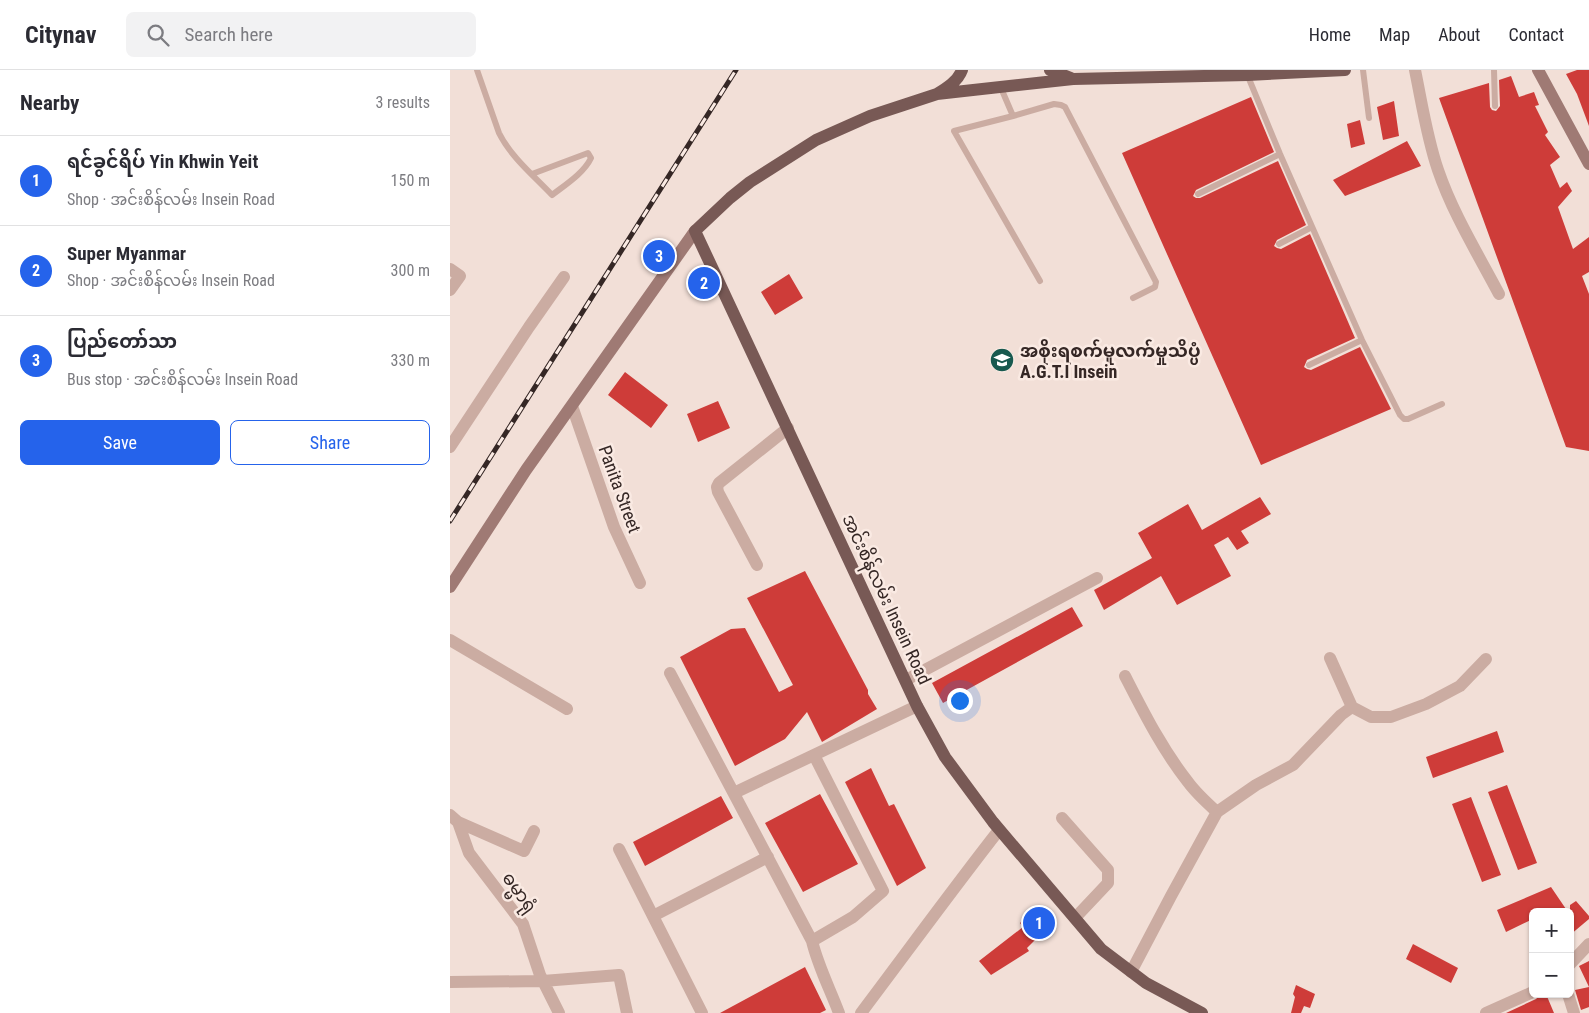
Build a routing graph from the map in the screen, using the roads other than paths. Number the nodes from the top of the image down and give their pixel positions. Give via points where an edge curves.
1 (478, 70) edge
2 (962, 70) edge
3 (1050, 70) edge
4 (1096, 70) edge
5 (1345, 70) edge
6 (1363, 70) edge
7 (1414, 70) edge
8 (1494, 70) edge
9 (1538, 70) edge
10 (1321, 71) edge
11 (1080, 73) edge
12 (1247, 73) edge
13 (1137, 74) edge
14 (1158, 74) edge
15 (1001, 88) junction
16 (937, 94) junction
17 (1495, 106) dead end
18 (1013, 116) junction
19 (1369, 118) dead end
20 (1280, 154) junction
21 (1589, 164) edge
22 (532, 174) junction
23 (1198, 194) dead end
24 (1312, 228) junction
25 (695, 231) junction
26 (1279, 244) dead end
27 (450, 269) edge
28 (564, 277) dead end
29 (1040, 281) dead end
30 (450, 290) edge
31 (1499, 294) dead end
32 (1133, 298) dead end
33 (1362, 340) junction
34 (1309, 365) dead end
35 (1442, 404) dead end
36 (572, 406) junction
37 (788, 428) junction
38 (450, 447) edge
39 (757, 565) dead end
40 (1096, 578) dead end
41 (640, 583) dead end
42 (450, 587) edge
43 (450, 640) edge
44 (1330, 658) dead end
45 (1486, 659) dead end
46 (670, 673) dead end
47 (1125, 676) dead end
48 (906, 680) junction
49 (917, 706) junction
50 (1352, 707) junction
51 (567, 709) dead end
52 (814, 755) junction
53 (734, 793) junction
54 (1217, 812) junction
55 (1062, 818) dead end
56 (454, 819) edge
57 (999, 830) junction
58 (534, 831) dead end
59 (619, 849) dead end
60 (768, 857) junction
61 (653, 916) junction
62 (1075, 918) junction
63 (812, 941) junction
64 (1589, 944) edge
65 (1574, 960) edge
66 (1131, 972) junction
67 (543, 981) junction
68 (450, 982) edge
69 (1529, 994) edge
70 (1569, 998) edge
71 (1184, 1009) edge
72 (559, 1013) edge
73 (626, 1013) edge
74 (702, 1013) edge
75 (839, 1013) edge
76 (861, 1013) edge
77 (1202, 1013) edge
78 (1486, 1013) edge
79 (1574, 1013) edge

1 - 22 lane via 498,133
2 - 16 main road via 955,81
3 - 11 main road
4 - 11 main road
5 - 10 main road
6 - 19 lane
7 - 31 street via 1439,172
8 - 17 lane
9 - 21 main road
10 - 12 main road
11 - 13 main road
11 - 15 main road
12 - 14 main road
12 - 20 lane
13 - 14 main road
15 - 16 main road
15 - 18 lane
16 - 25 main road via 870,116 816,140 750,182
18 - 29 lane via 954,131
18 - 32 lane via 1054,104 1064,107 1156,282 1155,286
20 - 23 lane
20 - 24 lane
22 - 22 lane via 588,153 591,158 552,195
24 - 26 lane
24 - 33 lane
25 - 36 main road
25 - 37 main road, အင်းစိန်လမ်း Insein Road
27 - 30 street via 460,276
28 - 38 street
33 - 34 lane
33 - 35 lane via 1404,419
36 - 41 street, Panita Street via 614,527
36 - 42 main road
37 - 39 street via 717,487
37 - 48 main road, အင်းစိန်လမ်း Insein Road
40 - 48 street
43 - 51 street
44 - 50 street
45 - 50 street via 1460,686 1391,717 1370,717
46 - 53 street
47 - 54 street via 1154,733 1174,763 1189,784
48 - 49 main road, အင်းစိန်လမ်း Insein Road
49 - 52 street
49 - 57 main road, အင်းစိန်လမ်း Insein Road via 945,757
50 - 54 street via 1293,764
52 - 53 street
52 - 63 street via 883,891 853,917
53 - 60 street
54 - 66 street
55 - 62 street via 1108,870 1108,883
56 - 58 street via 524,850
56 - 67 street, ဓမ္မာရုံ via 469,853 523,924
57 - 62 main road, အင်းစိန်လမ်း Insein Road
57 - 76 street
59 - 61 street
60 - 61 street
60 - 63 street
61 - 74 street
62 - 66 main road, အင်းစိန်လမ်း Insein Road via 1101,949
63 - 75 street via 816,960
64 - 65 street
66 - 71 main road, အင်းစိန်လမ်း Insein Road
67 - 68 street
67 - 72 street, ဓမ္မာရုံ
67 - 73 street via 618,975
69 - 78 street
70 - 79 street
71 - 77 main road, အင်းစိန်လမ်း Insein Road

